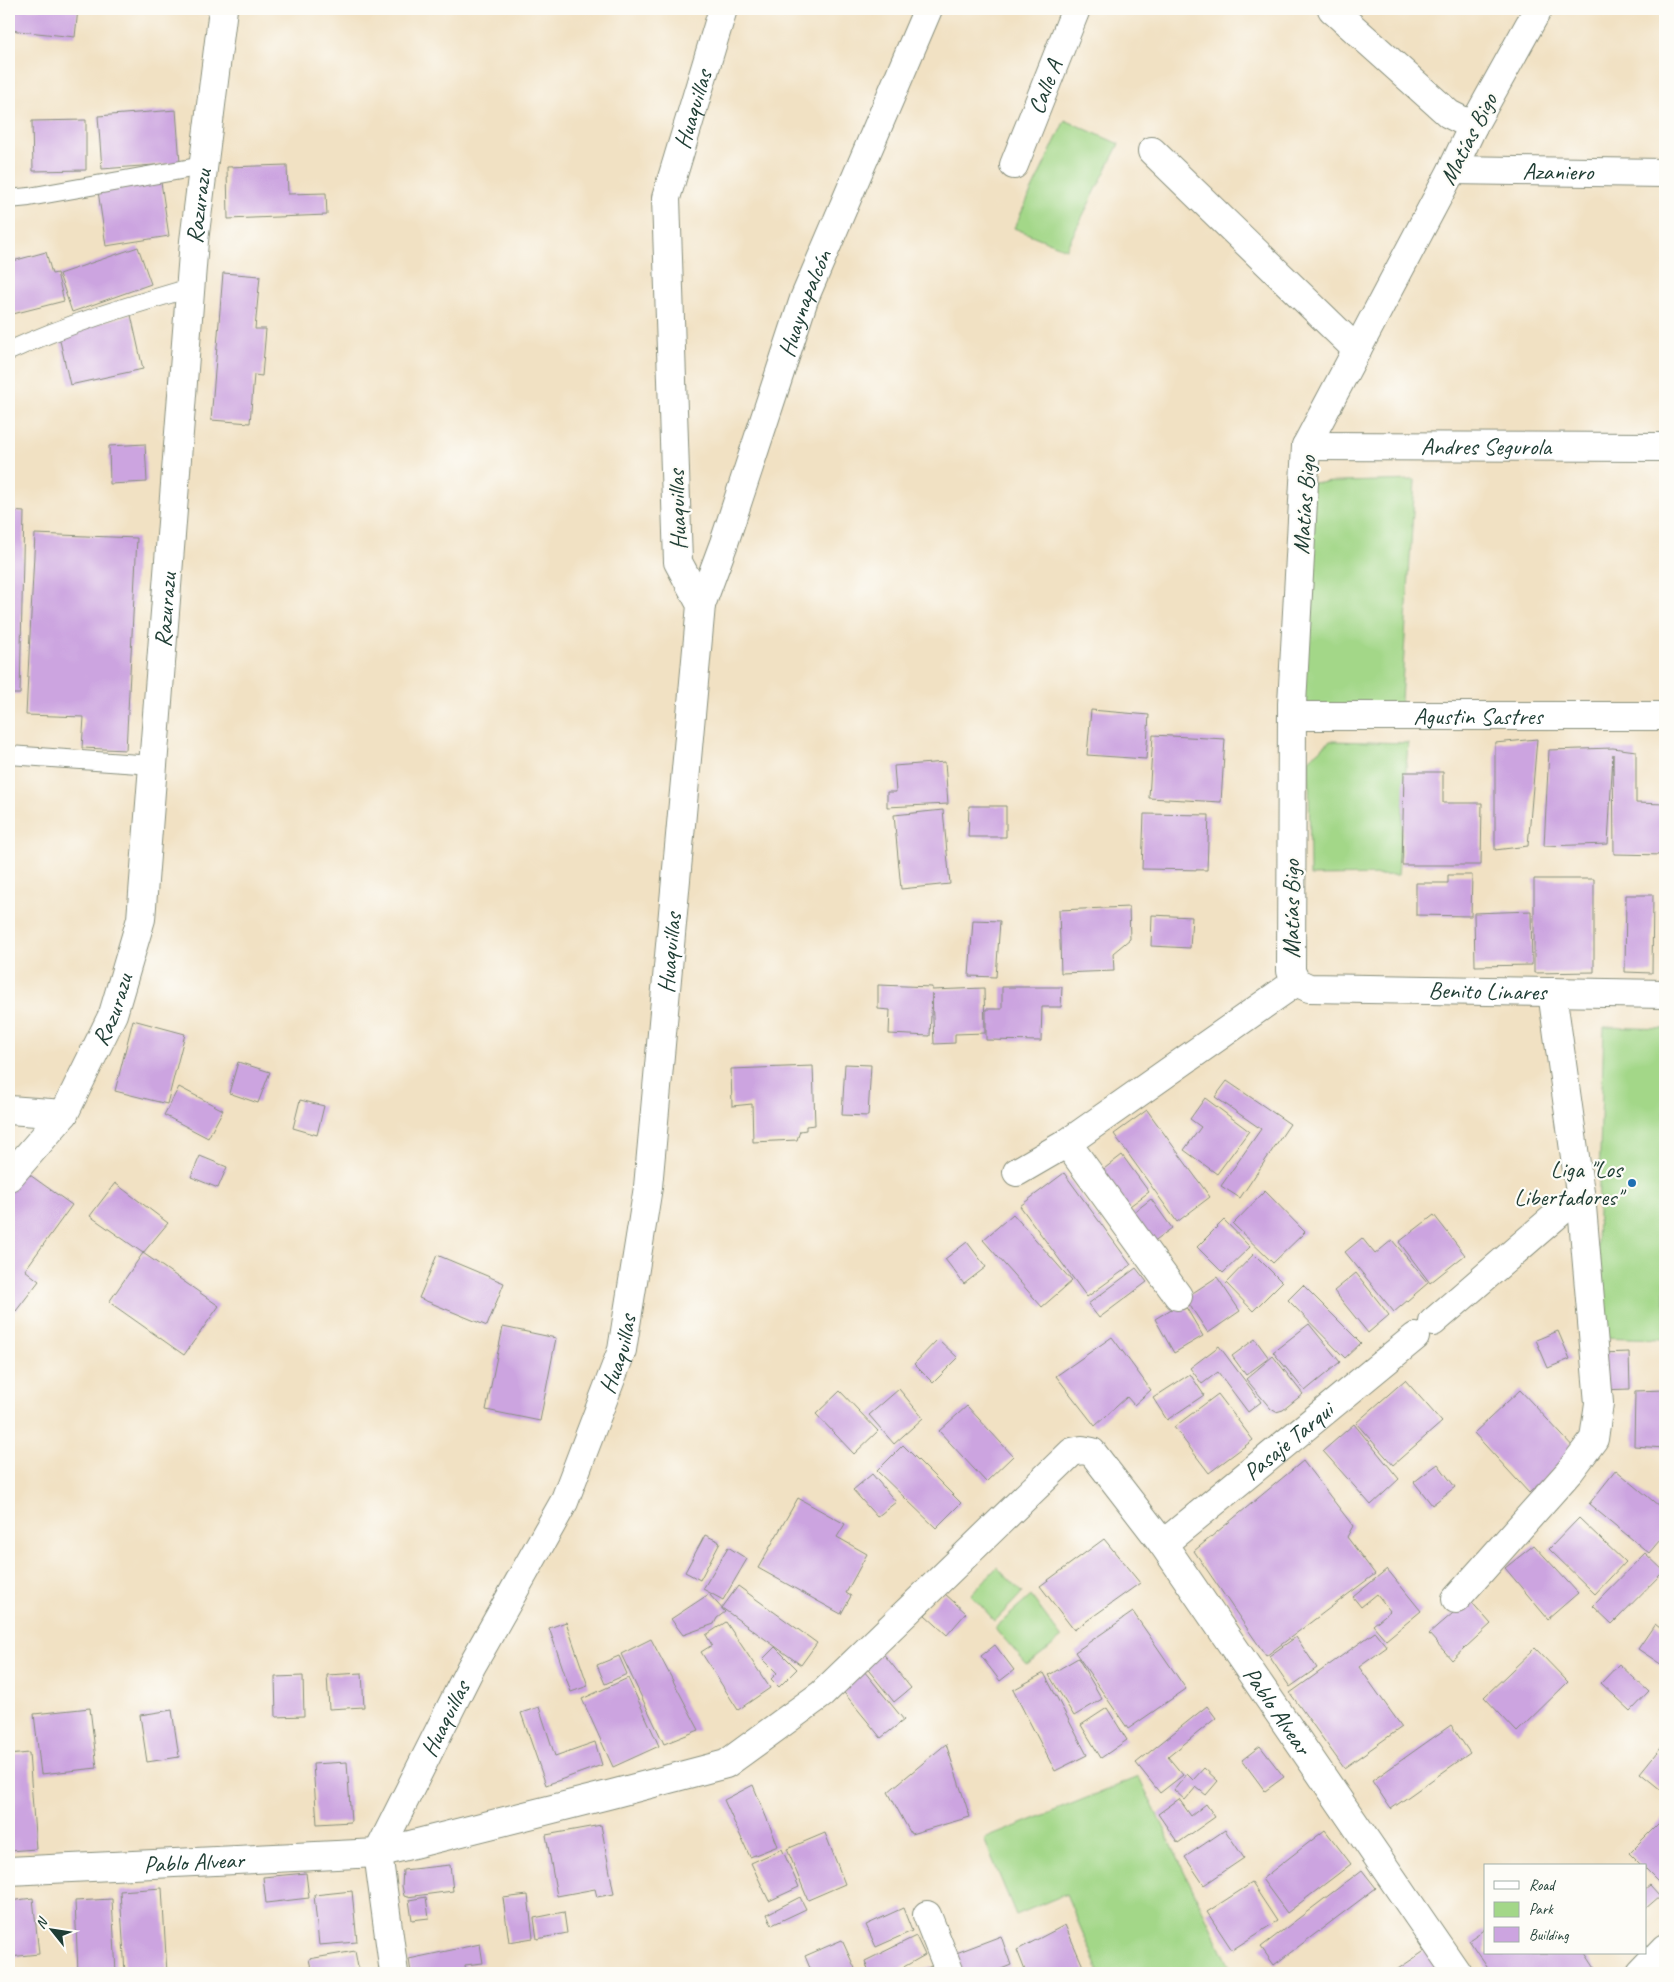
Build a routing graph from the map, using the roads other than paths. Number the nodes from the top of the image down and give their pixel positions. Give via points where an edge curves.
1 (223, 9) edge
2 (723, 9) edge
3 (928, 9) edge
4 (1076, 9) edge
5 (1332, 9) edge
6 (1538, 9) edge
7 (1472, 126) junction
8 (1152, 151) dead end
9 (1014, 164) dead end
10 (203, 166) junction
11 (1452, 170) junction
12 (1665, 173) edge
13 (9, 199) edge
14 (190, 288) junction
15 (1357, 350) junction
16 (9, 351) edge
17 (1306, 446) junction
18 (1665, 447) edge
19 (701, 605) junction
20 (1292, 716) junction
21 (1665, 716) edge
22 (9, 755) edge
23 (153, 765) junction
24 (1303, 985) junction
25 (1552, 992) junction
26 (1665, 994) edge
27 (9, 1110) edge
28 (64, 1114) junction
29 (1067, 1144) junction
30 (1017, 1172) dead end
31 (9, 1177) edge
32 (1580, 1196) junction
33 (1178, 1296) dead end
34 (1163, 1544) junction
35 (1456, 1600) dead end
36 (378, 1853) junction
37 (9, 1872) edge
38 (927, 1915) dead end
39 (1665, 1948) edge
40 (394, 1973) edge
41 (950, 1973) edge
42 (1457, 1973) edge
43 (1641, 1973) edge

1 - 10 street, Razurazu
2 - 19 street, Huaquillas via 666,198 678,562
3 - 19 street, Huaynapalcón via 804,299
4 - 9 street, Calle A
5 - 7 street via 1449,114
6 - 7 street, Matías Bigo
7 - 11 street, Matías Bigo
8 - 15 street
10 - 13 lane
10 - 14 street, Razurazu
11 - 12 street, Azaniero
11 - 15 street, Matías Bigo
14 - 16 lane via 102,314
14 - 23 street, Razurazu
15 - 17 street, Matías Bigo
17 - 18 street, Andres Segurola
17 - 20 street, Matías Bigo
19 - 36 street, Huaquillas via 648,1187 622,1350 564,1502 470,1667
20 - 21 street, Agustin Sastres
20 - 24 street, Matías Bigo via 1291,971
22 - 23 lane
23 - 28 street, Razurazu via 142,919 113,1014
24 - 25 street, Benito Linares
24 - 29 street
25 - 26 street, Benito Linares
25 - 32 street
27 - 28 street
28 - 31 street, Razurazu
29 - 30 street
29 - 33 street
32 - 34 street, Pasaje Tarqui via 1424,1330
32 - 35 street via 1599,1404 1594,1439 1570,1471
34 - 36 street, Pablo Alvear via 1092,1452 1072,1452 822,1694 726,1764
34 - 42 street, Pablo Alvear
36 - 37 street, Pablo Alvear
36 - 40 street
38 - 41 street
39 - 43 street

